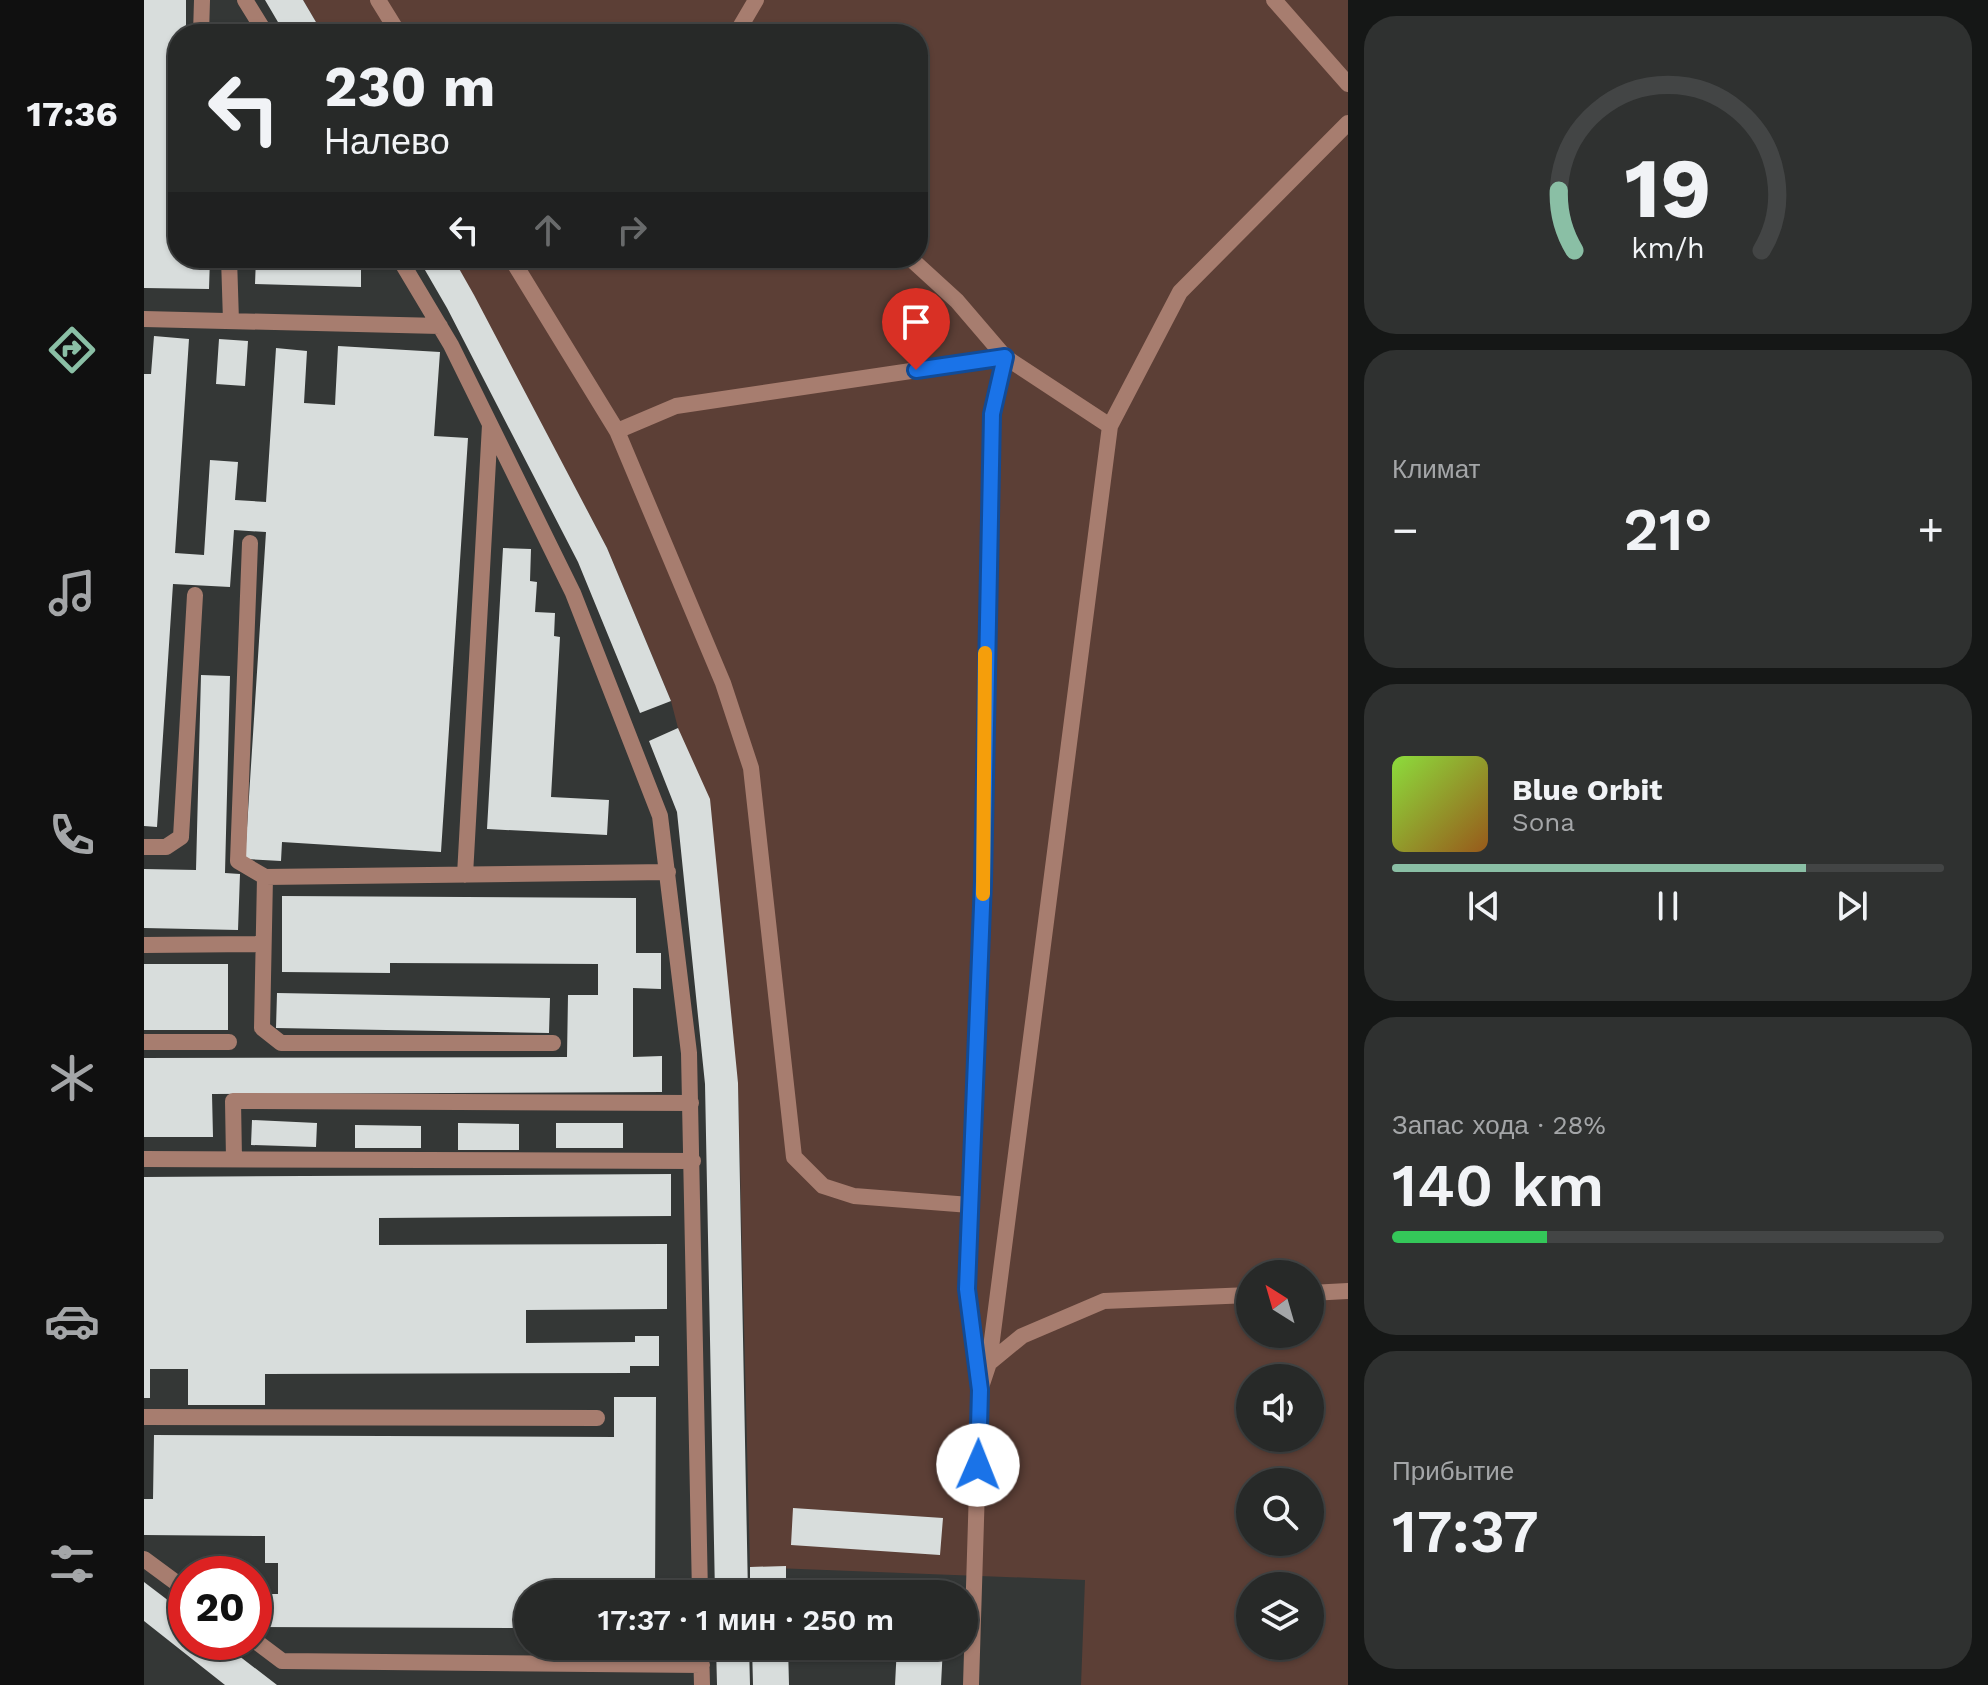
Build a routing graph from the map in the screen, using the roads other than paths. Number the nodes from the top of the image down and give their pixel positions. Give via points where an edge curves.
1 (202, 0) edge
2 (245, 0) edge
3 (378, 0) edge
4 (756, 0) edge
5 (1274, 0) edge
6 (201, 24) edge
7 (260, 24) edge
8 (393, 24) edge
9 (742, 24) edge
10 (1348, 84) edge
11 (1348, 123) edge
12 (229, 268) edge
13 (405, 268) edge
14 (517, 268) edge
15 (921, 268) edge
16 (144, 319) edge
17 (231, 321) junction
18 (440, 326) junction
19 (1005, 357) junction
20 (490, 424) junction
21 (1110, 426) junction
22 (617, 431) junction
23 (250, 543) dead end
24 (195, 595) dead end
25 (144, 847) edge
26 (668, 872) junction
27 (465, 875) junction
28 (265, 877) junction
29 (263, 944) junction
30 (144, 945) edge
31 (144, 1042) edge
32 (229, 1042) dead end
33 (553, 1043) dead end
34 (691, 1103) junction
35 (144, 1159) edge
36 (234, 1159) junction
37 (693, 1161) junction
38 (970, 1205) junction
39 (1348, 1291) edge
40 (1324, 1292) edge
41 (1236, 1296) edge
42 (989, 1363) junction
43 (980, 1390) junction
44 (144, 1417) edge
45 (597, 1418) dead end
46 (144, 1559) edge
47 (168, 1577) edge
48 (700, 1580) edge
49 (272, 1654) edge
50 (702, 1660) edge
51 (702, 1665) junction
52 (702, 1685) edge
53 (971, 1685) edge

1 - 6 lane
2 - 7 lane
3 - 8 lane
4 - 9 lane
5 - 10 lane
11 - 21 lane via 1180,292
12 - 17 lane
13 - 18 lane
14 - 22 lane
15 - 19 lane
16 - 17 lane
17 - 18 lane
18 - 20 lane
19 - 21 lane
19 - 22 lane via 676,406
19 - 38 lane via 992,414
20 - 26 lane via 573,593 660,816
20 - 27 lane
21 - 42 lane
22 - 38 lane via 723,683 751,768 794,1157 823,1186 854,1196
23 - 28 lane via 238,861
24 - 25 lane via 181,837 166,847
26 - 27 lane
26 - 34 lane
27 - 28 lane
28 - 29 lane
29 - 30 lane
29 - 33 lane via 262,1028 281,1043
31 - 32 lane
34 - 36 lane via 233,1101
34 - 37 lane
35 - 36 lane
36 - 37 lane
37 - 48 lane
38 - 43 lane via 967,1289
39 - 40 lane
41 - 42 lane via 1104,1301 1022,1336
42 - 43 lane
43 - 53 lane
44 - 45 lane
46 - 47 lane
49 - 51 lane via 282,1661
50 - 51 lane
51 - 52 lane

